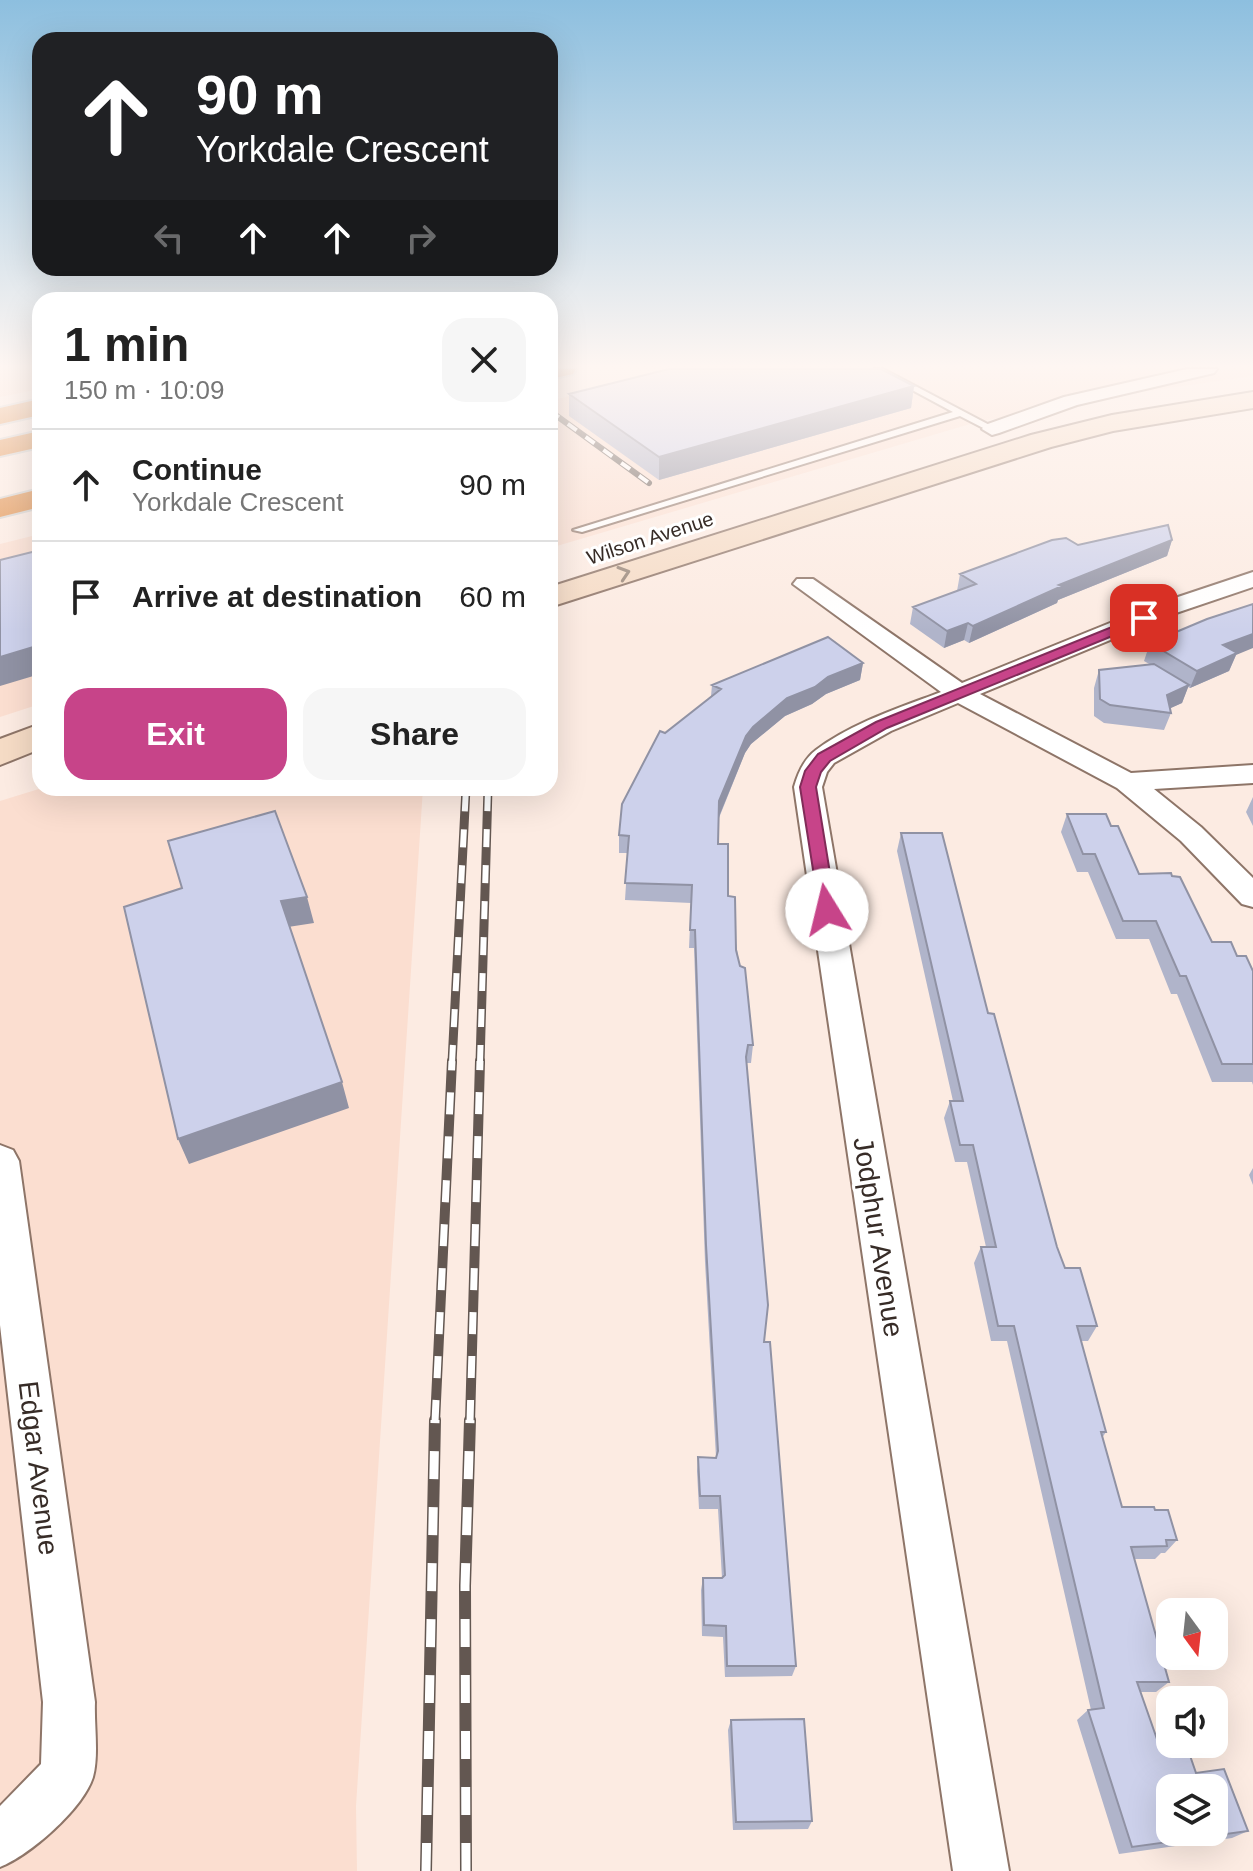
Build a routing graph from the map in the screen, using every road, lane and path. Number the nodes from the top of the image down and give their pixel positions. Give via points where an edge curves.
1 (819, 456) edge
2 (906, 456) edge
3 (993, 456) edge
4 (32, 500) edge
5 (0, 508) edge
6 (578, 530) dead end
7 (558, 567) edge
8 (1253, 579) edge
9 (805, 584) dead end
10 (558, 594) edge
11 (961, 694) junction
12 (32, 739) edge
13 (0, 753) edge
14 (32, 758) edge
15 (0, 765) edge
16 (1253, 774) edge
17 (1127, 782) junction
18 (1253, 896) edge
19 (0, 1161) edge
20 (0, 1840) edge
21 (981, 1871) edge

1 - 6 lane
2 - 7 main road, Wilson Avenue
10 -> 3 main road, Wilson Avenue
4 - 5 highway
8 - 11 street, Jodphur Avenue via 1165,609
9 - 11 street
11 - 17 street
11 - 21 street, Jodphur Avenue via 840,746 819,764 808,787
12 - 13 main road
14 - 15 main road
16 - 17 street
17 - 18 street via 1191,834
19 - 20 street, Edgar Avenue via 69,1702 67,1775

